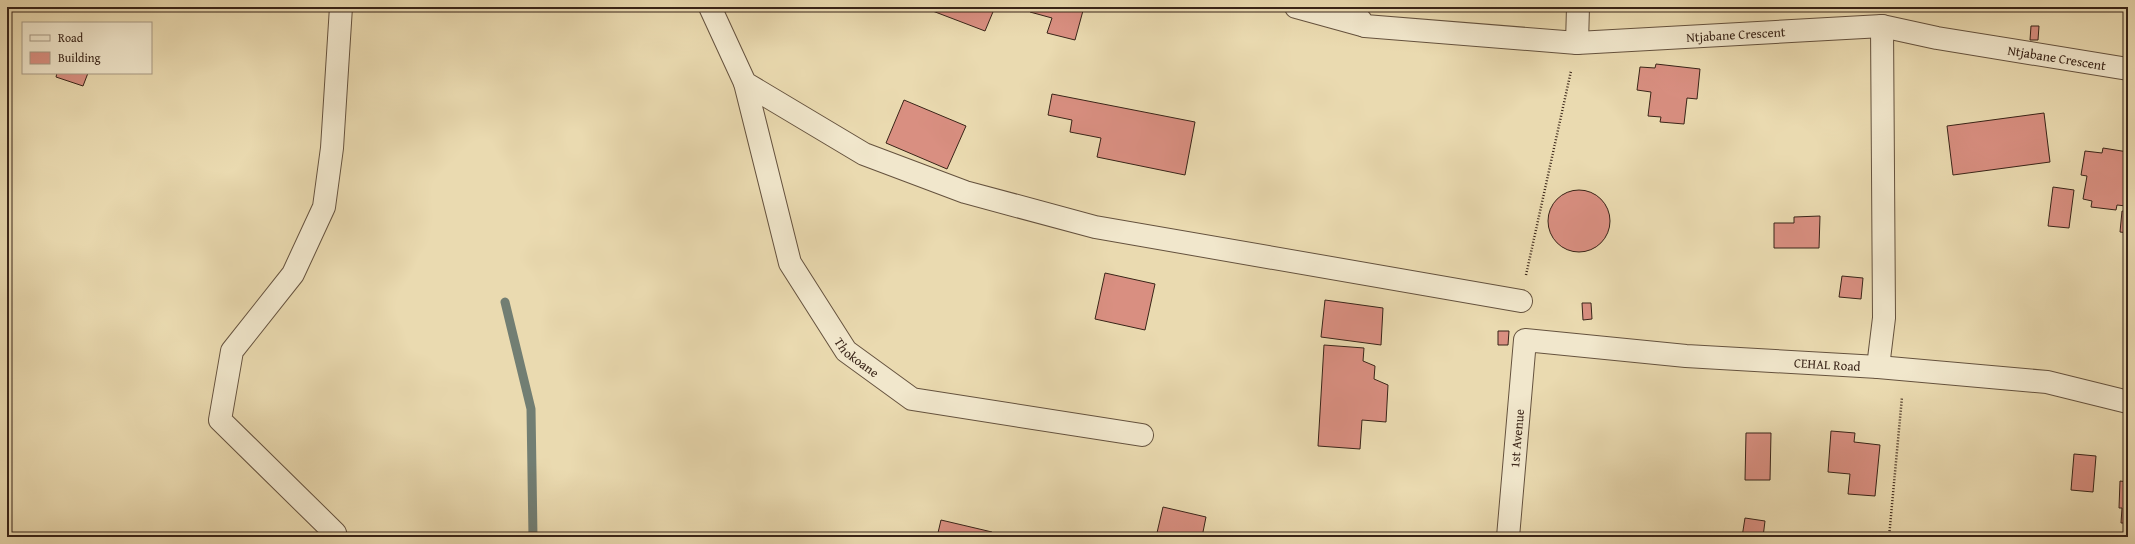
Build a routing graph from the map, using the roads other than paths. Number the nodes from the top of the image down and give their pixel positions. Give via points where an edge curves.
1 (341, 7) edge
2 (710, 7) edge
3 (1296, 7) edge
4 (1350, 7) edge
5 (1578, 7) edge
6 (1366, 26) junction
7 (1882, 26) junction
8 (1577, 43) junction
9 (2128, 69) edge
10 (745, 83) junction
11 (1521, 301) road end
12 (1524, 340) joint
13 (1878, 367) junction
14 (2128, 402) edge
15 (1142, 435) dead end
16 (336, 537) edge
17 (1508, 537) edge

1 - 16 street via 332,148 324,207 293,274 232,351 220,420 335,533
2 - 10 street, Thokoane
3 - 6 street, Ntjabane Crescent
4 - 6 street
5 - 8 street
6 - 8 street, Ntjabane Crescent
7 - 8 street, Ntjabane Crescent
7 - 9 street, Ntjabane Crescent via 1937,38
7 - 13 street via 1884,318
10 - 11 street via 864,154 965,192 1096,228
10 - 15 street, Thokoane via 790,263 846,351 912,399
12 - 13 street, CEHAL Road via 1686,356
12 - 17 street, 1st Avenue
13 - 14 street, CEHAL Road via 2047,382

